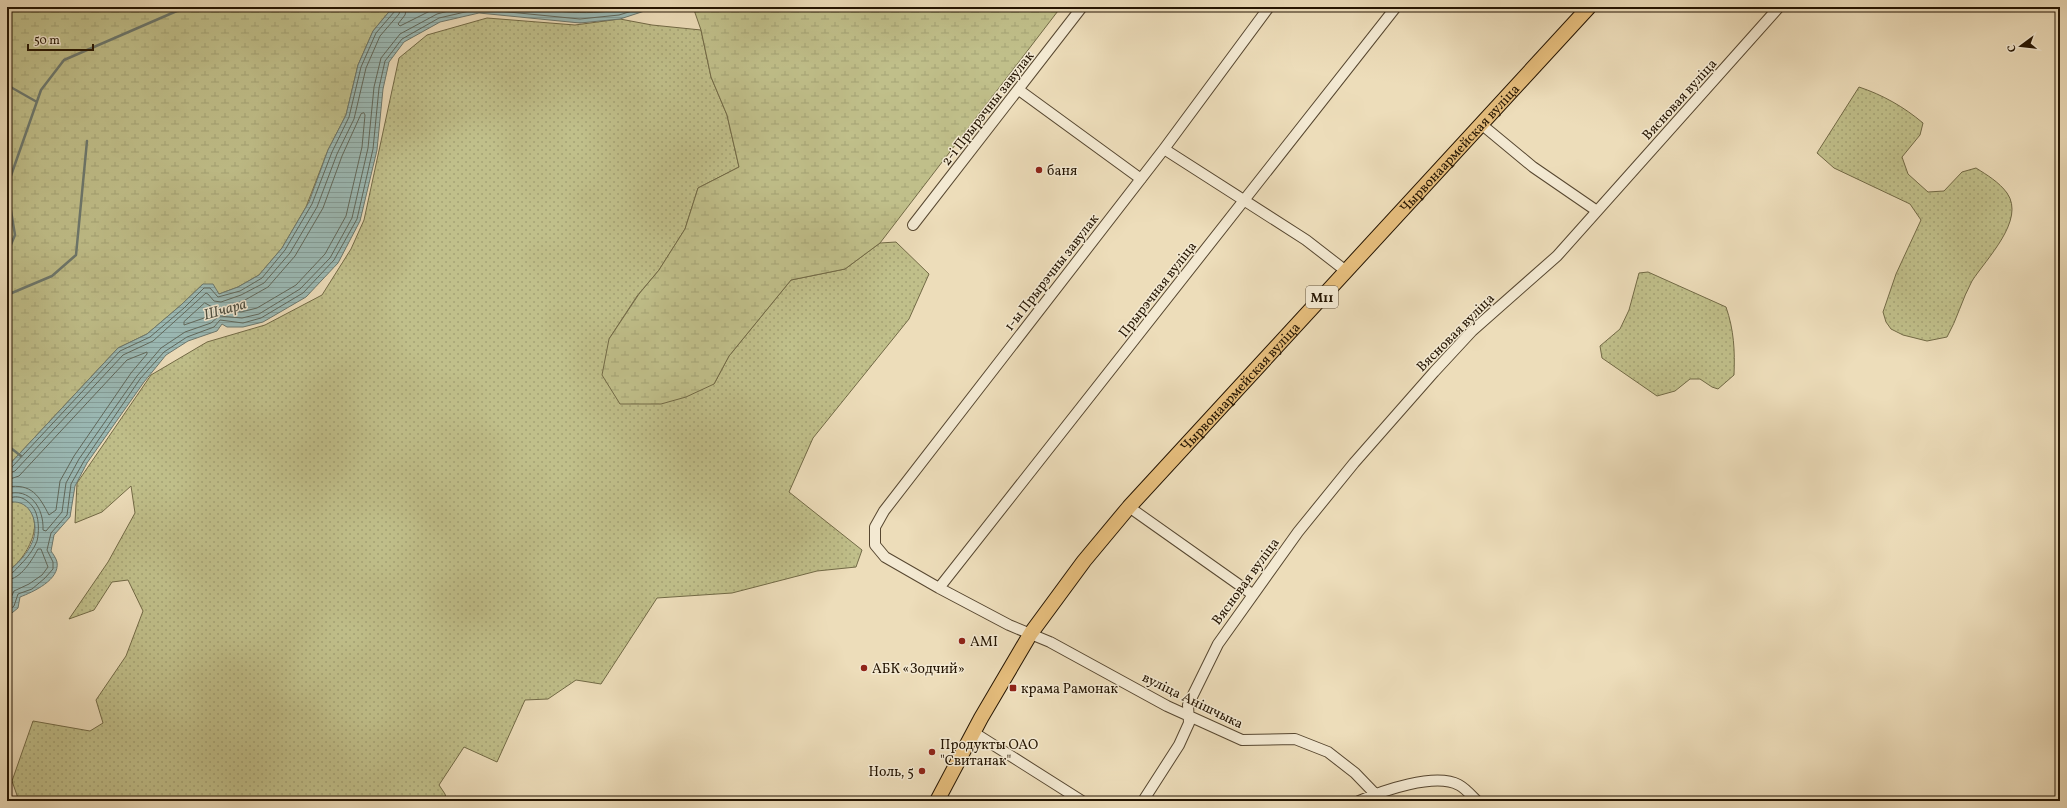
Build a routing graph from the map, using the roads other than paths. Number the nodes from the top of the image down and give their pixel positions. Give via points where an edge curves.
1 (1082, 7) edge
2 (1269, 7) edge
3 (1396, 7) edge
4 (1589, 7) edge
5 (1779, 7) edge
6 (1019, 90) junction
7 (1481, 124) junction
8 (1164, 149) junction
9 (1141, 179) junction
10 (1245, 201) junction
11 (1597, 211) junction
12 (913, 225) dead end
13 (1346, 271) junction
14 (1129, 508) junction
15 (885, 557) joint
16 (939, 588) junction
17 (1252, 594) junction
18 (1031, 633) junction
19 (1188, 710) junction
20 (973, 732) junction
21 (1380, 797) edge
22 (937, 801) edge
23 (1082, 801) edge
24 (1143, 801) edge
25 (1359, 801) edge
26 (1478, 801) edge

1 - 6 street, 2-і Прырэчны завулак
2 - 8 street, 1-ы Прырэчны завулак
3 - 10 street, Прырэчная вуліца
4 - 7 highway, Чырвонаармейская вуліца / М11
5 - 11 street, Вясновая вуліца
6 - 9 street
6 - 12 street, 2-і Прырэчны завулак
7 - 11 street via 1533,167
7 - 13 highway, Чырвонаармейская вуліца / М11
8 - 9 street, 1-ы Прырэчны завулак
8 - 10 street
9 - 15 street, 1-ы Прырэчны завулак via 884,511 876,527 875,544
10 - 13 street via 1306,240
10 - 16 street, Прырэчная вуліца
11 - 17 street, Вясновая вуліца via 1557,256 1472,331 1434,372 1349,469
13 - 14 highway, Чырвонаармейская вуліца / М11
14 - 17 street
14 - 18 highway, Чырвонаармейская вуліца / М11 via 1084,561
15 - 16 street, вуліца Анішчыка
16 - 18 street, вуліца Анішчыка via 1009,625
17 - 19 street, Вясновая вуліца via 1218,644
18 - 19 street, вуліца Анішчыка
18 - 20 highway, Чырвонаармейская вуліца / М11
19 - 21 street, вуліца Анішчыка via 1242,740 1294,739 1328,752
19 - 24 street, Вясновая вуліца via 1189,723 1179,745
20 - 22 highway, Чырвонаармейская вуліца / М11
20 - 23 street
21 - 25 street
21 - 26 street via 1408,784 1436,781 1458,784

